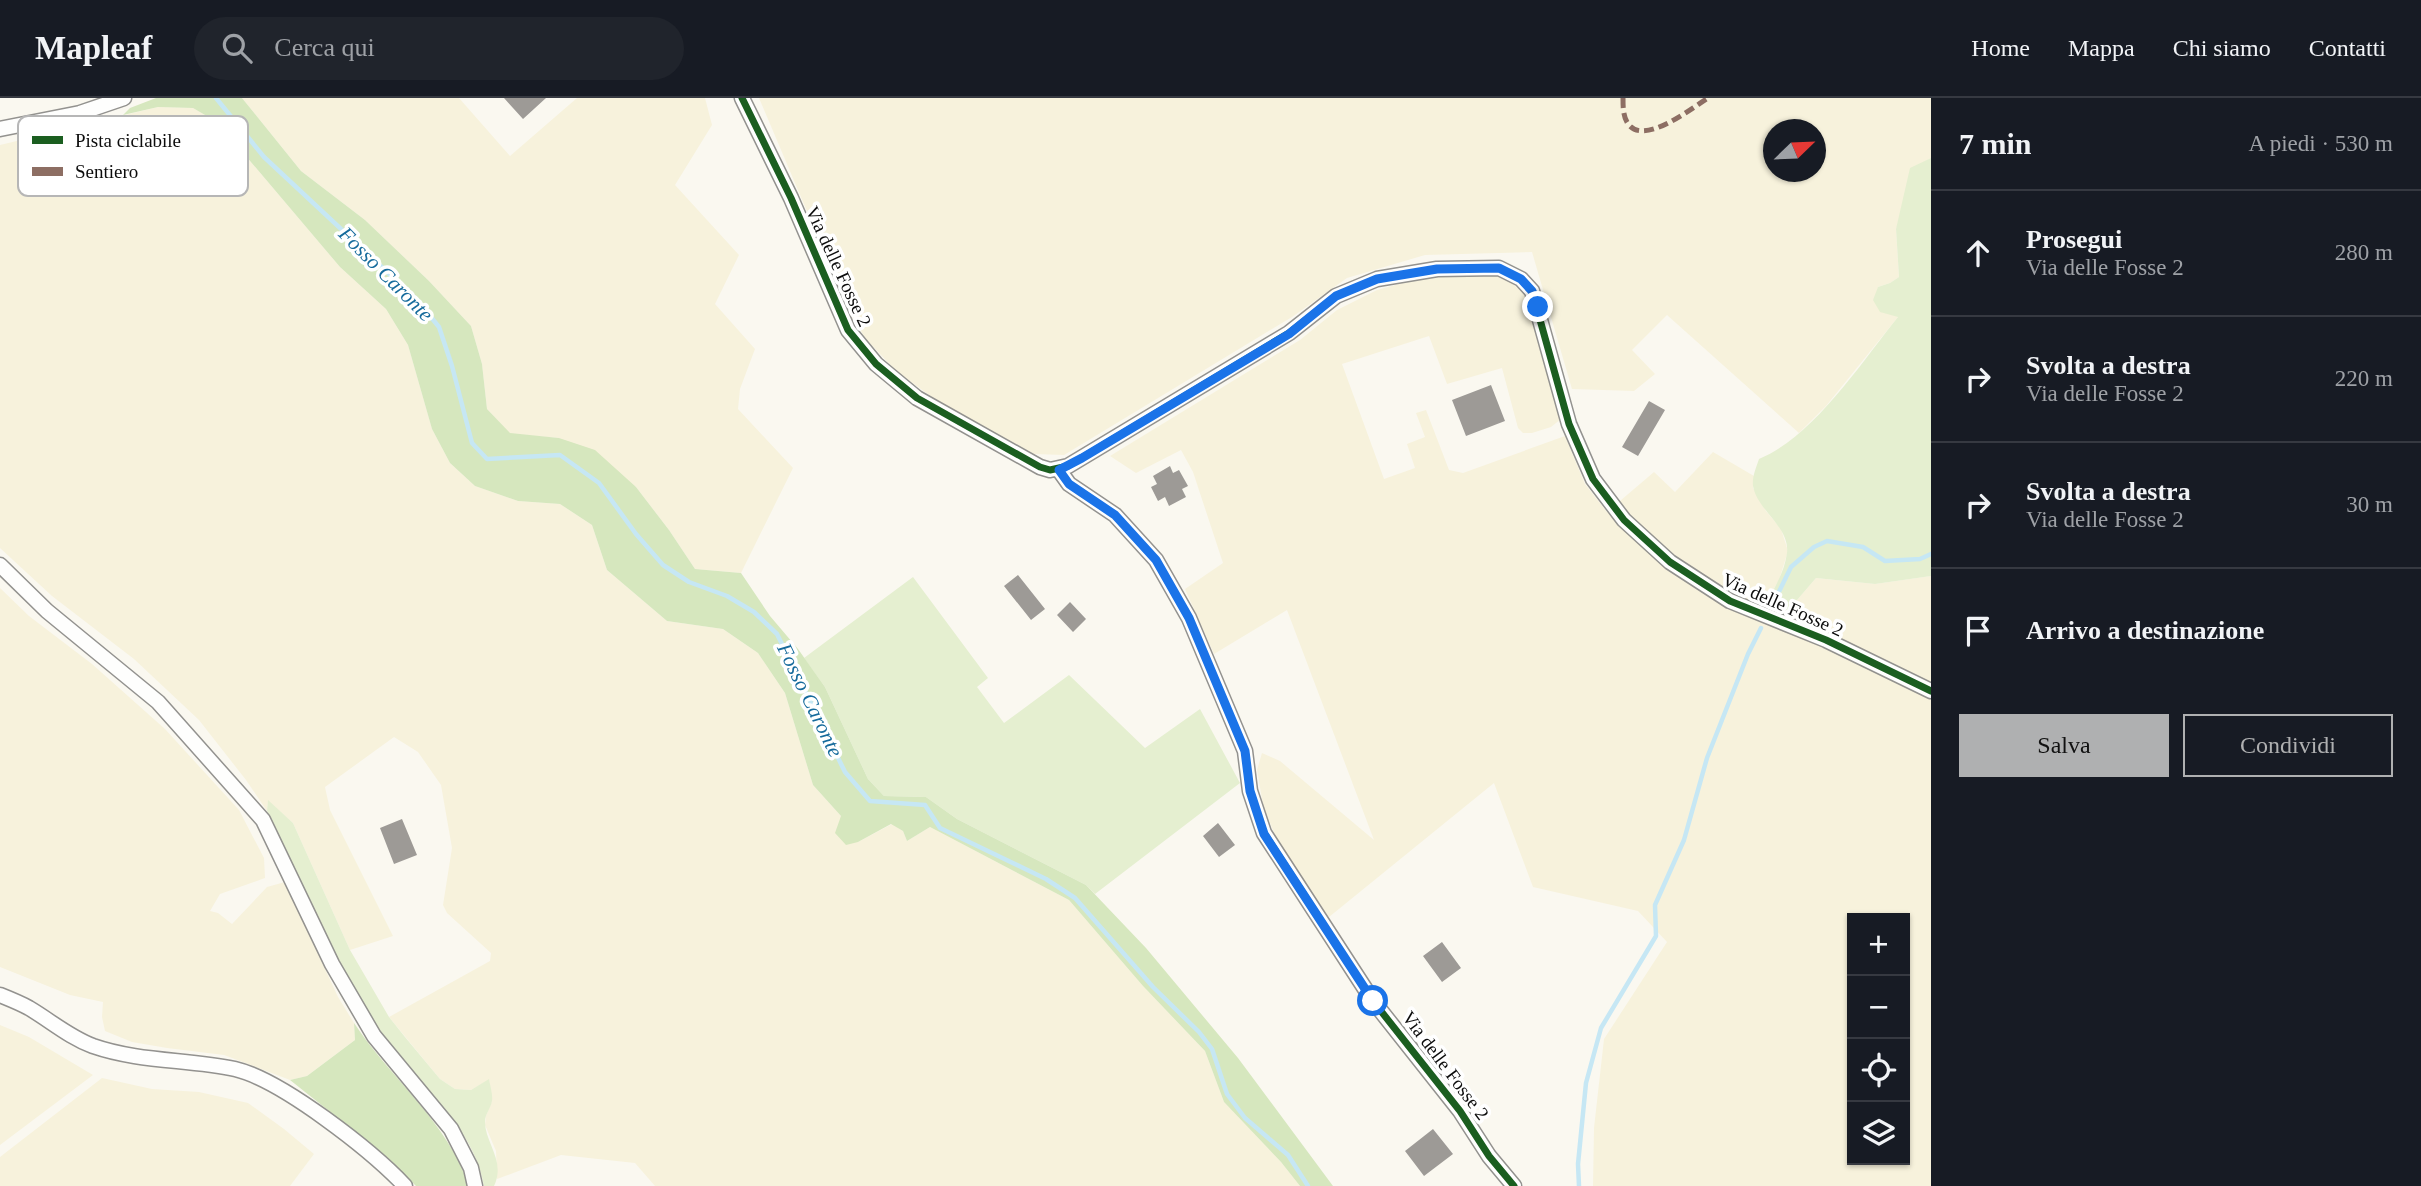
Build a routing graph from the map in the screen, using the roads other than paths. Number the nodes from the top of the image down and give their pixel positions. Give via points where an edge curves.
1 (124, 98) edge
2 (742, 98) edge
3 (64, 116) edge
4 (18, 125) edge
5 (0, 128) edge
6 (1059, 470) junction
7 (0, 565) edge
8 (1931, 691) edge
9 (0, 995) edge
10 (405, 1186) edge
11 (475, 1186) edge
12 (1514, 1186) edge

1 - 3 street
2 - 6 street, Via delle Fosse 2 via 848,330 876,364 917,398 1040,467
4 - 5 street
6 - 8 street, Via delle Fosse 2 via 1289,334 1336,296 1377,279 1437,269 1499,268 1521,279 1532,291 1569,424 1593,480 1624,520 1670,562 1730,601 1826,640
6 - 12 street, Via delle Fosse 2 via 1069,484 1115,515 1156,560 1189,618 1245,751 1250,791 1264,834 1373,1001
7 - 11 street via 47,611 158,702 263,820 332,964 374,1036 451,1129
9 - 10 street via 91,1045 237,1070 266,1082 384,1163

